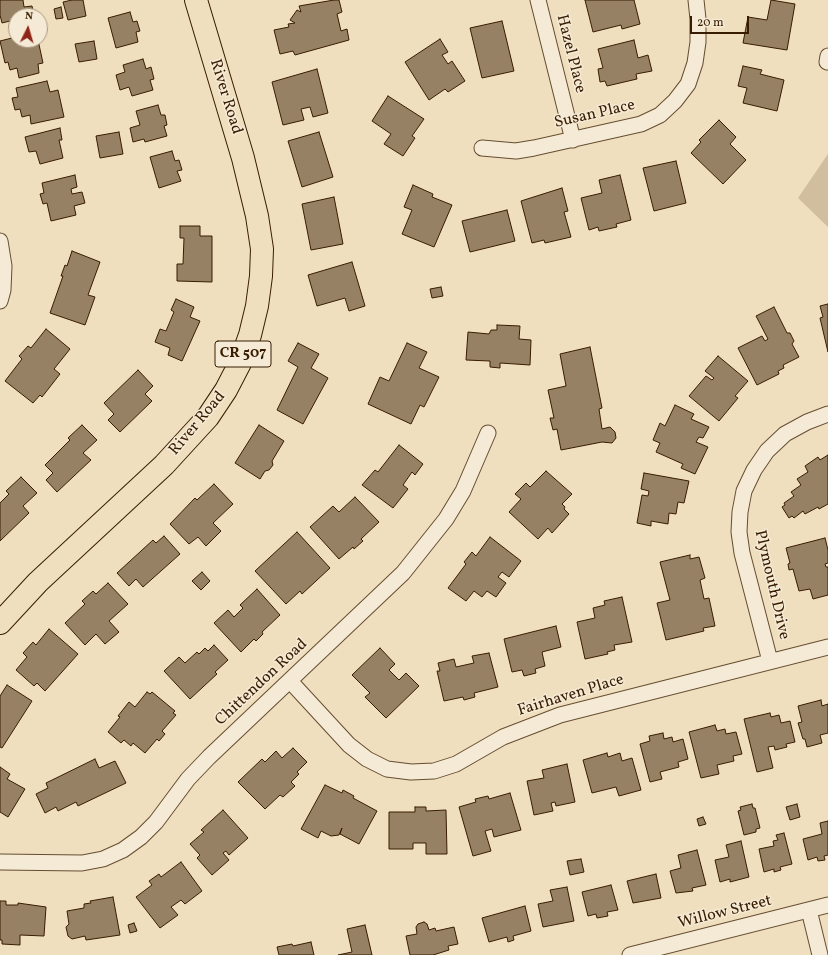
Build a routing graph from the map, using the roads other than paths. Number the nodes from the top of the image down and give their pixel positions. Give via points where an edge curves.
1 (196, 0) edge
2 (538, 0) edge
3 (696, 0) edge
4 (573, 140) junction
5 (482, 148) dead end
6 (0, 241) edge
7 (0, 301) edge
8 (828, 414) edge
9 (488, 433) dead end
10 (0, 623) edge
11 (828, 647) edge
12 (770, 661) junction
13 (290, 682) junction
14 (0, 862) edge
15 (828, 905) edge
16 (809, 910) junction
17 (630, 955) edge
18 (820, 955) edge

1 - 10 main road, River Road / CR 507 via 245,165 257,216 262,249 261,276 250,335 240,363 208,417 164,465 38,582
2 - 4 street, Hazel Place
3 - 4 street, Susan Place via 698,42 695,63 688,84 675,101 660,115 641,124
4 - 5 street, Susan Place via 516,150
6 - 7 street via 4,266
8 - 12 street, Plymouth Drive via 807,422 781,438 767,451 744,491 739,532 742,553
9 - 13 street, Chittendon Road via 463,491 427,545 379,597
11 - 12 street, Fairhaven Place
12 - 13 street, Fairhaven Place via 560,715 503,737 456,764 434,771 410,772 387,769 367,759 349,745
13 - 14 street, Chittendon Road via 209,757 188,779 156,822 123,850 103,859 82,863
15 - 16 street, Willow Street
16 - 17 street, Willow Street
16 - 18 street

